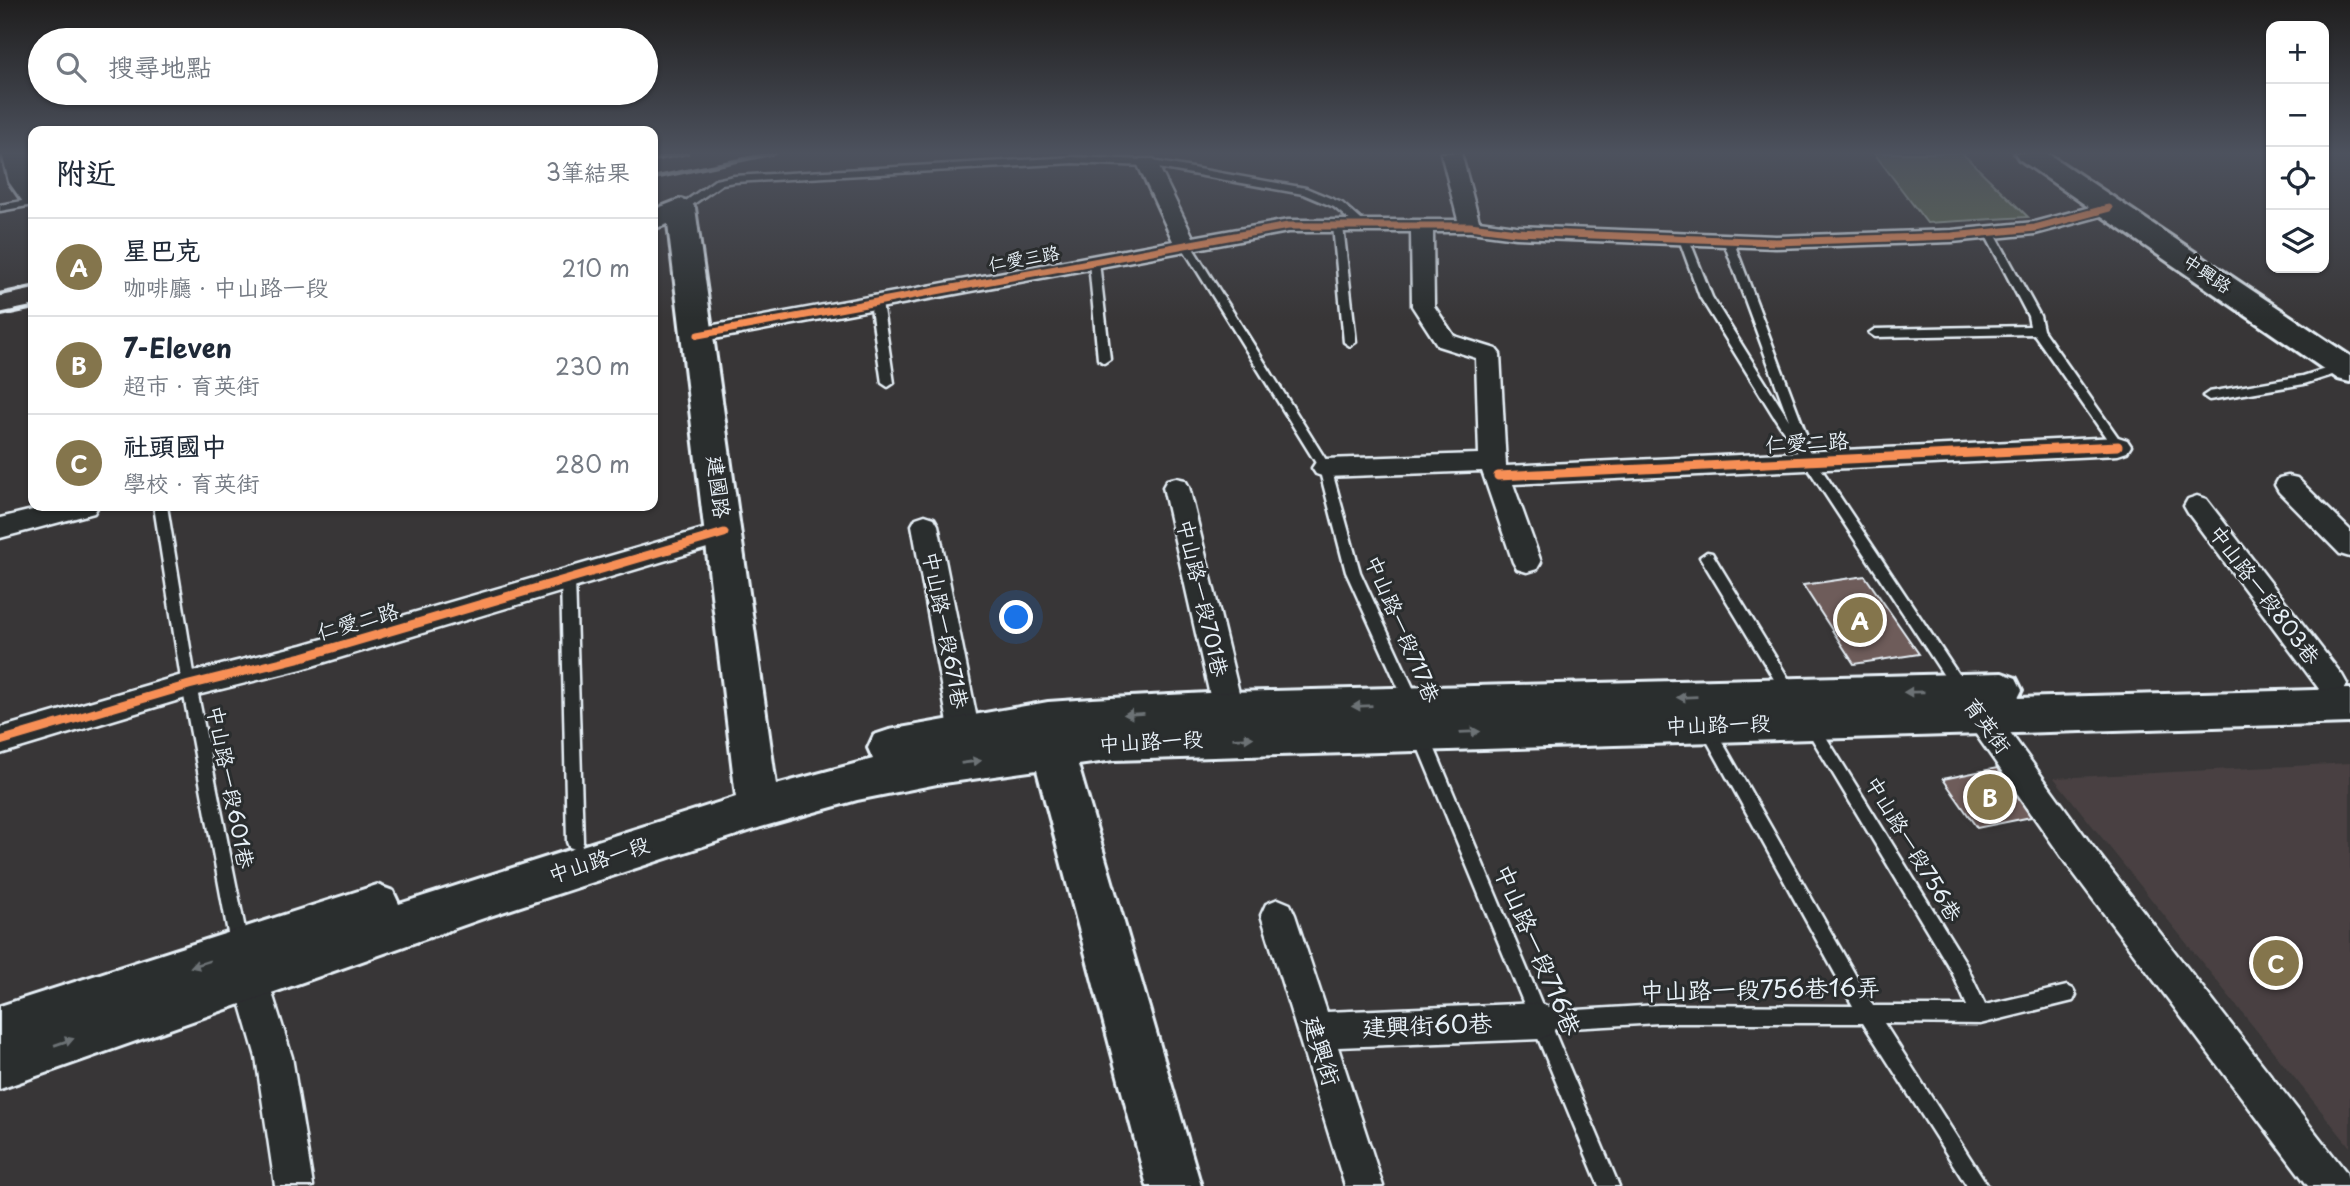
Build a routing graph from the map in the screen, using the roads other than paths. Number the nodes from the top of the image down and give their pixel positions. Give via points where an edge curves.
1 (1169, 208) edge
2 (1342, 208) edge
3 (1466, 208) edge
4 (2108, 208) edge
5 (2109, 208) edge
6 (667, 214) edge
7 (1338, 226) junction
8 (1363, 226) junction
9 (1471, 226) junction
10 (1422, 227) junction
11 (1989, 232) junction
12 (1684, 239) junction
13 (1728, 240) junction
14 (1186, 245) junction
15 (1094, 262) junction
16 (876, 302) junction
17 (2037, 330) junction
18 (1875, 333) dead end
19 (698, 335) junction
20 (1350, 342) dead end
21 (1104, 359) dead end
22 (2347, 369) edge
23 (888, 383) dead end
24 (2209, 396) dead end
25 (2118, 446) joint
26 (1810, 460) junction
27 (1325, 468) junction
28 (1495, 469) junction
29 (2288, 485) dead end
30 (1176, 487) dead end
31 (2197, 506) dead end
32 (66, 511) edge
33 (161, 511) edge
34 (925, 525) dead end
35 (0, 528) edge
36 (724, 533) junction
37 (2350, 547) edge
38 (1707, 557) dead end
39 (1528, 562) dead end
40 (568, 579) junction
41 (189, 685) junction
42 (2344, 691) edge
43 (1971, 704) junction
44 (1800, 708) junction
45 (1228, 709) junction
46 (1417, 719) junction
47 (1706, 725) junction
48 (965, 734) junction
49 (1050, 735) junction
50 (0, 741) edge
51 (757, 796) junction
52 (575, 842) junction
53 (1278, 915) dead end
54 (246, 964) junction
55 (2067, 995) dead end
56 (1867, 1013) junction
57 (1980, 1015) junction
58 (1540, 1021) junction
59 (0, 1030) edge
60 (1315, 1030) junction
61 (0, 1064) edge
62 (294, 1186) edge
63 (1174, 1186) edge
64 (1364, 1186) edge
65 (1609, 1186) edge
66 (1978, 1186) edge
67 (2332, 1186) edge

1 - 14 street
2 - 8 lane
3 - 9 street
4 - 11 street, 仁愛三路 via 2035,228
5 - 22 main road, 中興路
6 - 19 main road, 建國路
7 - 8 street, 仁愛三路
7 - 14 street, 仁愛三路 via 1288,226
7 - 20 lane
8 - 10 street, 仁愛三路
9 - 10 street, 仁愛三路
9 - 12 street, 仁愛三路
10 - 28 street via 1423,306 1446,341 1488,354
11 - 13 street, 仁愛三路
11 - 17 lane
12 - 13 street, 仁愛三路
12 - 26 lane, 育英街 via 1706,297
13 - 26 lane
14 - 15 street, 仁愛三路
14 - 27 lane, 中山路一段717巷
15 - 16 street, 仁愛三路
15 - 21 lane
16 - 19 street, 仁愛三路
16 - 23 lane
17 - 18 lane
17 - 25 lane
19 - 36 main road, 建國路
22 - 24 lane
25 - 26 street, 仁愛二路
26 - 28 street, 仁愛二路
26 - 43 lane, 育英街
27 - 28 street, 仁愛二路
27 - 46 lane, 中山路一段717巷 via 1353,572
28 - 39 street
29 - 37 street
30 - 45 street, 中山路一段701巷
31 - 42 street, 中山路一段803巷
32 - 35 street
33 - 41 lane, 中山路一段601巷
34 - 48 street, 中山路一段671巷
36 - 40 street, 仁愛二路
36 - 51 main road, 建國路
38 - 44 lane, 中山路一段756巷
40 - 41 street, 仁愛二路
40 - 52 lane
41 - 50 street, 仁愛二路
41 - 54 lane, 中山路一段601巷
42 - 43 main road, 中山路一段
43 - 44 main road, 中山路一段
43 - 67 street, 育英街 via 2078,853
44 -> 46 main road, 中山路一段
44 - 47 main road, 中山路一段
44 - 57 lane, 中山路一段756巷 via 1958,965
46 -> 45 main road, 中山路一段
45 -> 49 main road, 中山路一段
46 -> 47 main road, 中山路一段
49 -> 46 main road, 中山路一段 via 1114,742
46 - 58 lane, 中山路一段716巷
47 - 56 lane
48 - 49 main road, 中山路一段
48 - 51 main road, 中山路一段 via 866,753
51 -> 49 main road, 中山路一段 via 937,766
49 - 63 main road
51 - 52 main road, 中山路一段
51 - 54 main road, 中山路一段 via 481,898
52 - 54 main road, 中山路一段
53 - 60 street, 建興街
54 -> 59 main road, 中山路一段
61 -> 54 main road, 中山路一段
54 - 62 street via 274,1057
55 - 57 lane, 中山路一段756巷16弄
56 - 57 lane, 中山路一段756巷16弄
56 - 58 lane, 中山路一段756巷16弄 via 1659,1014
56 - 66 lane
58 - 60 street, 建興街60巷
58 - 65 lane, 中山路一段716巷
60 - 64 street, 建興街

